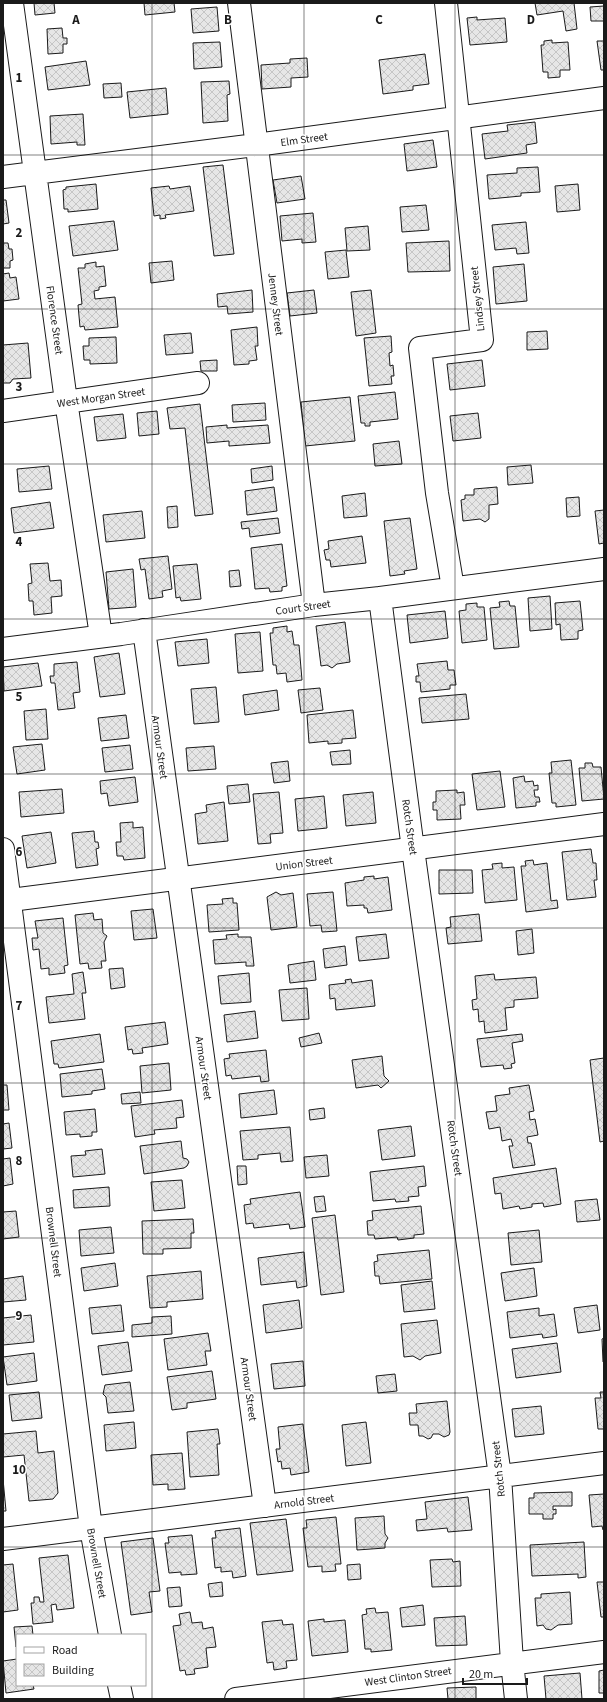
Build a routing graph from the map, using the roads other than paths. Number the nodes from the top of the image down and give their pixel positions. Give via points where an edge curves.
1 (12, 3) edge
2 (239, 3) edge
3 (446, 3) edge
4 (604, 98) edge
5 (457, 118) junction
6 (256, 145) junction
7 (36, 173) junction
8 (3, 177) edge
9 (198, 383) dead end
10 (66, 401) junction
11 (3, 411) edge
12 (604, 569) edge
13 (454, 588) junction
14 (380, 598) junction
15 (314, 605) junction
16 (144, 630) junction
17 (101, 636) junction
18 (3, 649) edge
19 (604, 824) edge
20 (3, 849) edge
21 (413, 849) junction
22 (178, 879) junction
23 (6, 900) edge
24 (604, 1463) edge
25 (500, 1476) junction
26 (265, 1506) junction
27 (91, 1528) junction
28 (3, 1539) edge
29 (110, 1634) edge
30 (604, 1652) edge
31 (512, 1662) junction
32 (119, 1686) edge
33 (122, 1699) edge
34 (236, 1699) edge
35 (516, 1699) edge

1 - 7 street, Florence Street
2 - 6 street, Jenney Street
3 - 5 street, Lindsey Street
4 - 5 street, Elm Street
5 - 6 street, Elm Street
5 - 13 street, Lindsey Street via 482,340 420,348 437,493
6 - 7 street, Elm Street
6 - 15 street, Jenney Street
7 - 8 street, Elm Street
7 - 10 street, Florence Street
9 - 10 street, West Morgan Street
10 - 11 street, West Morgan Street
10 - 17 street, Florence Street
12 - 13 street, Court Street
13 - 14 street, Court Street
14 - 15 street, Court Street
14 - 21 street, Rotch Street
15 - 16 street, Court Street
16 - 17 street, Court Street
16 - 22 street, Armour Street
17 - 18 street, Court Street
19 - 21 street, Union Street
20 - 23 street, Brownell Street
21 - 22 street, Union Street
21 - 25 street, Rotch Street
22 - 23 street, Union Street
22 - 26 street, Armour Street
23 - 27 street, Brownell Street
24 - 25 street, Arnold Street
25 - 26 street, Arnold Street
25 - 31 street, Rotch Street
26 - 27 street, Arnold Street
27 - 28 street, Arnold Street
27 - 29 street, Brownell Street
30 - 31 street, West Clinton Street
31 - 34 street, West Clinton Street
31 - 35 street, Rotch Street
32 - 33 street

